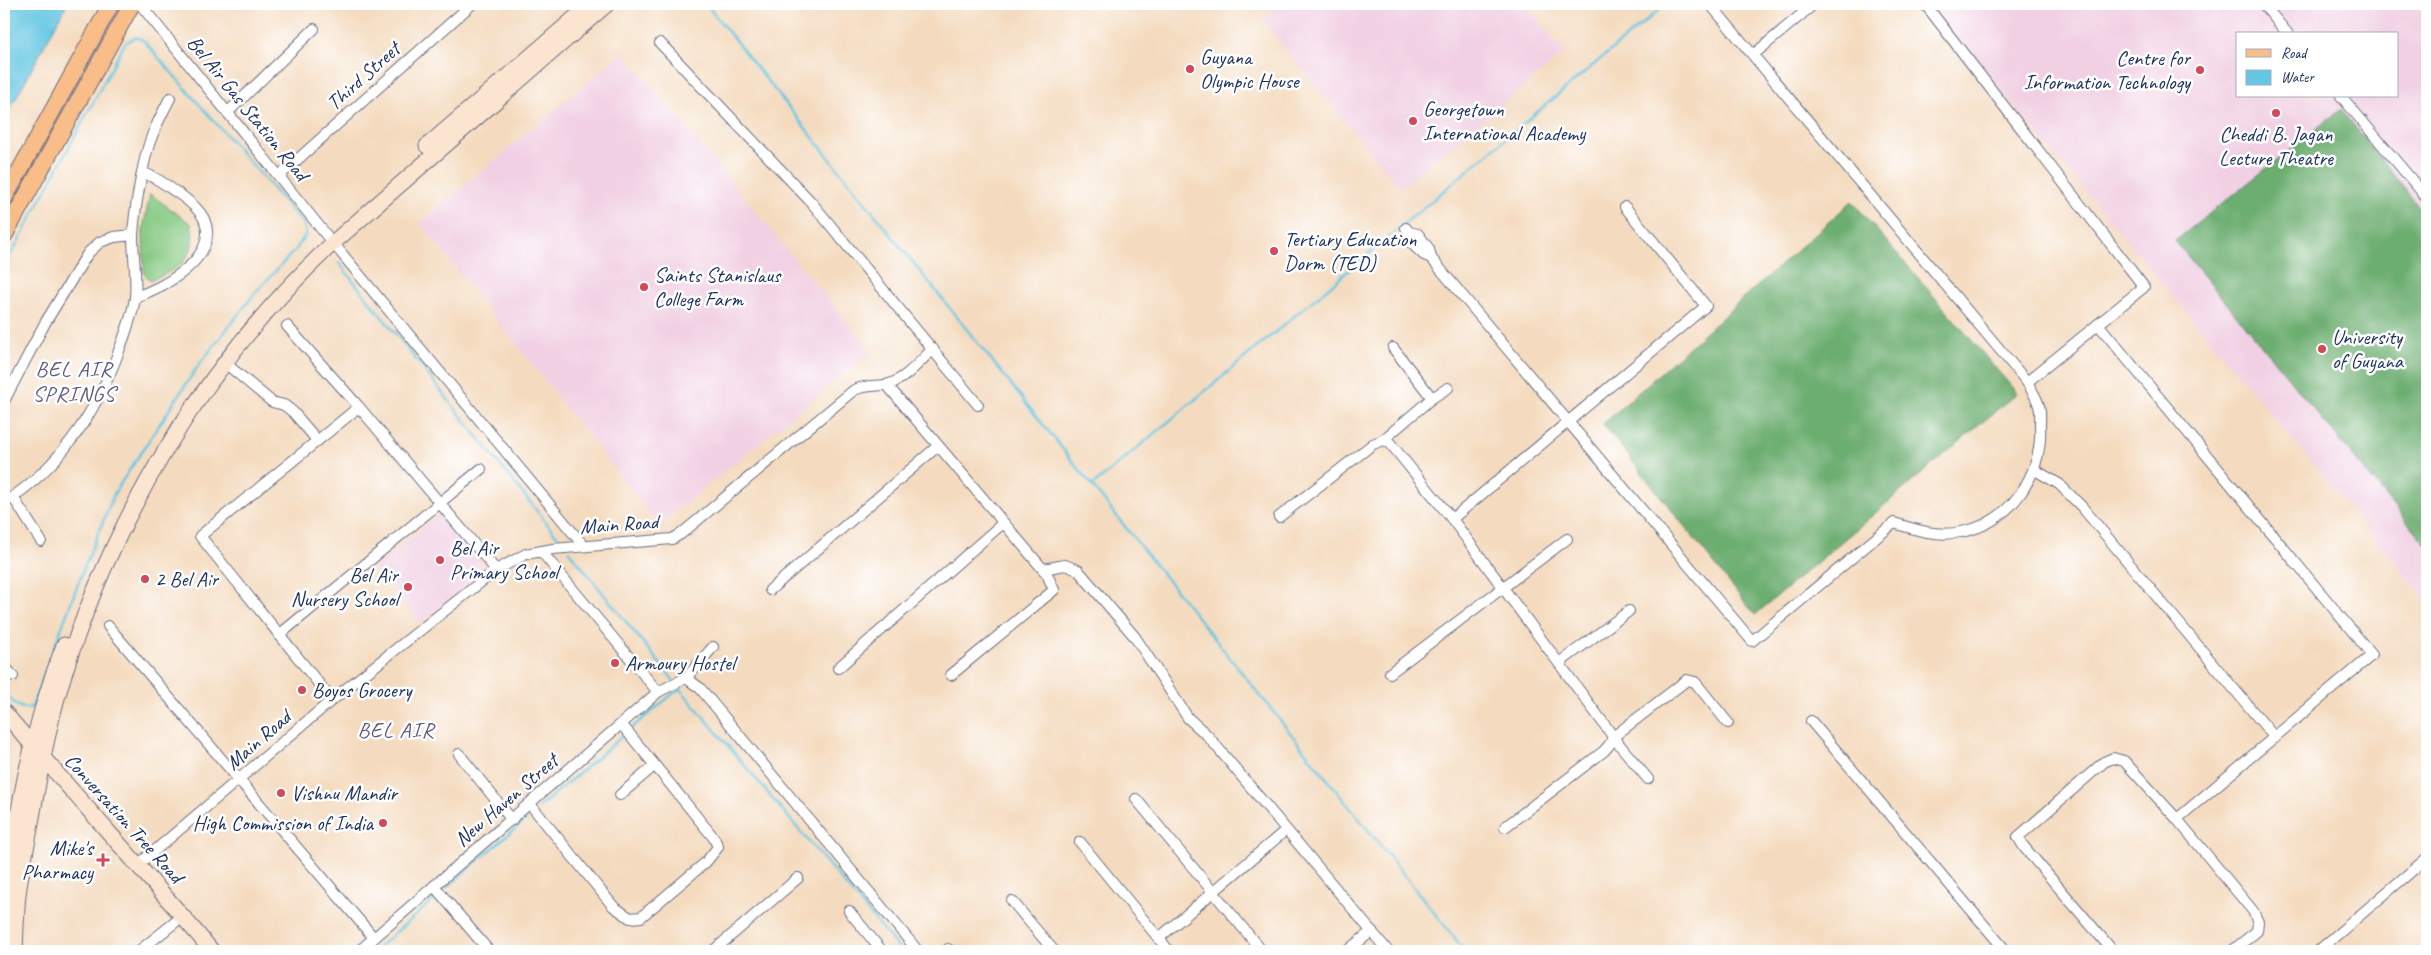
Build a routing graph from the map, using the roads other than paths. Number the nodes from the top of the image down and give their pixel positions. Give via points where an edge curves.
1 (111, 4) edge
2 (132, 4) edge
3 (140, 4) edge
4 (472, 4) edge
5 (591, 4) edge
6 (607, 4) edge
7 (1710, 4) edge
8 (1814, 4) edge
9 (1925, 4) edge
10 (2263, 4) edge
11 (314, 29) dead end
12 (2286, 32) edge
13 (660, 43) dead end
14 (1753, 55) junction
15 (170, 98) dead end
16 (2343, 98) edge
17 (228, 112) junction
18 (144, 172) junction
19 (279, 176) junction
20 (2427, 198) edge
21 (4, 199) edge
22 (1625, 207) dead end
23 (1407, 230) dead end
24 (133, 235) junction
25 (4, 236) edge
26 (330, 239) junction
27 (135, 297) junction
28 (2098, 324) junction
29 (287, 326) dead end
30 (1393, 348) dead end
31 (933, 349) junction
32 (227, 365) junction
33 (2027, 382) junction
34 (887, 385) junction
35 (1448, 388) dead end
36 (1432, 398) junction
37 (4, 400) edge
38 (978, 405) dead end
39 (359, 407) junction
40 (1566, 421) junction
41 (317, 440) junction
42 (1383, 440) junction
43 (938, 446) junction
44 (481, 469) dead end
45 (2035, 470) junction
46 (8, 500) edge
47 (440, 504) junction
48 (1279, 517) dead end
49 (1452, 519) junction
50 (1003, 523) junction
51 (1568, 539) dead end
52 (41, 541) dead end
53 (583, 545) junction
54 (541, 551) junction
55 (1043, 569) junction
56 (496, 570) junction
57 (1503, 588) junction
58 (770, 590) dead end
59 (1629, 611) dead end
60 (108, 626) dead end
61 (279, 635) junction
62 (713, 647) dead end
63 (1559, 663) junction
64 (4, 666) edge
65 (838, 668) dead end
66 (1390, 673) dead end
67 (951, 675) dead end
68 (13, 676) dead end
69 (683, 680) junction
70 (663, 689) junction
71 (332, 700) junction
72 (4, 712) edge
73 (1811, 720) dead end
74 (1728, 722) dead end
75 (624, 728) junction
76 (1613, 737) junction
77 (2275, 738) junction
78 (31, 746) junction
79 (459, 754) dead end
80 (42, 759) junction
81 (654, 766) junction
82 (1648, 779) dead end
83 (240, 780) junction
84 (620, 795) dead end
85 (1136, 799) dead end
86 (533, 809) junction
87 (2177, 819) junction
88 (512, 820) junction
89 (1505, 827) dead end
90 (1286, 830) junction
91 (1080, 842) dead end
92 (2427, 858) edge
93 (139, 864) junction
94 (798, 878) dead end
95 (434, 886) junction
96 (1212, 893) junction
97 (1012, 902) dead end
98 (849, 911) dead end
99 (183, 916) junction
100 (1372, 931) junction
101 (374, 938) junction
102 (1159, 938) junction
103 (4, 943) edge
104 (15, 951) edge
105 (139, 951) edge
106 (212, 951) edge
107 (361, 951) edge
108 (489, 951) edge
109 (713, 951) edge
110 (882, 951) edge
111 (918, 951) edge
112 (1054, 951) edge
113 (1169, 951) edge
114 (1262, 951) edge
115 (1347, 951) edge
116 (1388, 951) edge
117 (2006, 951) edge
118 (2112, 951) edge
119 (2232, 951) edge
120 (2318, 951) edge

1 - 21 main road
2 - 25 main road
3 - 17 street, Bel Air Gas Station Road
4 - 19 street, Third Street
5 - 26 main road via 488,91
6 - 26 main road
7 - 14 street
8 - 14 street
9 - 28 street via 2144,287
10 - 12 street
11 - 17 street
13 - 31 street via 793,182
14 - 33 street
15 - 18 street via 152,135
16 - 20 street
17 - 19 street, Bel Air Gas Station Road
18 - 24 street
18 - 27 street via 195,207 204,219 206,230 205,242 192,265 164,286
19 - 26 street, Bel Air Gas Station Road
22 - 40 street via 1706,306
23 - 40 street via 1418,234 1429,249 1431,258
24 - 27 street
24 - 37 street via 114,236 100,242 88,253 45,323
26 - 32 main road via 294,279
26 - 53 street, Bel Air Gas Station Road
26 - 78 main road via 288,273 232,337 136,482 79,606 50,680
27 - 46 street via 111,374 86,422 48,468
28 - 33 street
28 - 77 street via 2372,655
29 - 39 street
30 - 36 street
31 - 34 street via 897,381
31 - 38 street
32 - 41 street via 272,402 293,412
32 - 80 main road via 186,416 148,478 115,544 86,609 60,685
33 - 45 street via 2039,406 2041,436
34 - 43 street
34 - 53 street, Main Road via 872,384 854,390 672,539
35 - 36 street
36 - 42 street
39 - 41 street
39 - 47 street
40 - 45 street via 1752,641 1894,523 1928,534 1961,532 1988,524 2013,505
40 - 49 street
41 - 61 street via 200,536
42 - 48 street via 1373,444
42 - 49 street via 1390,443
43 - 50 street
43 - 58 street
44 - 47 street
45 - 77 street via 2059,484 2082,507
46 - 52 street
47 - 56 street
47 - 61 street
49 - 57 street
50 - 55 street
50 - 65 street
51 - 57 street
53 - 54 street, Main Road
54 - 56 street, Main Road via 526,554
54 - 70 street
55 - 67 street via 1054,590
55 - 90 street via 1065,564 1078,570 1135,637 1188,718 1207,734
56 - 71 street, Main Road
57 - 63 street
57 - 66 street
59 - 63 street
60 - 83 street
61 - 71 street
62 - 69 street
63 - 76 street
64 - 68 street
69 - 70 street, New Haven Street
69 - 111 street via 700,688
70 - 75 street, New Haven Street
71 - 83 street, Main Road
72 - 78 main road, Conversation Tree Road
73 - 117 street
74 - 76 street via 1695,682 1687,680
75 - 81 street
75 - 86 street, New Haven Street
76 - 82 street
76 - 89 street via 1604,750
77 - 87 street
78 - 80 main road, Conversation Tree Road
78 - 103 main road via 7,894
79 - 88 street
80 - 93 main road, Conversation Tree Road
80 - 104 main road via 18,896
81 - 84 street
81 - 86 street via 718,847 706,862 638,918 624,915 613,906
83 - 93 street, Main Road
83 - 101 street
85 - 96 street
86 - 88 street, New Haven Street
87 - 118 street via 2124,761 2113,758 2104,762 2018,837
87 - 119 street via 2253,911 2258,922 2257,931
88 - 95 street, New Haven Street
90 - 96 street
90 - 100 street
91 - 102 street
92 - 120 street
93 - 99 main road, Conversation Tree Road
94 - 109 street
95 - 101 street, New Haven Street
95 - 108 street
96 - 102 street
96 - 114 street
97 - 112 street
98 - 110 street
99 - 105 street
99 - 106 main road, Conversation Tree Road
100 - 115 street
100 - 116 street
101 - 107 street, New Haven Street
102 - 113 street

